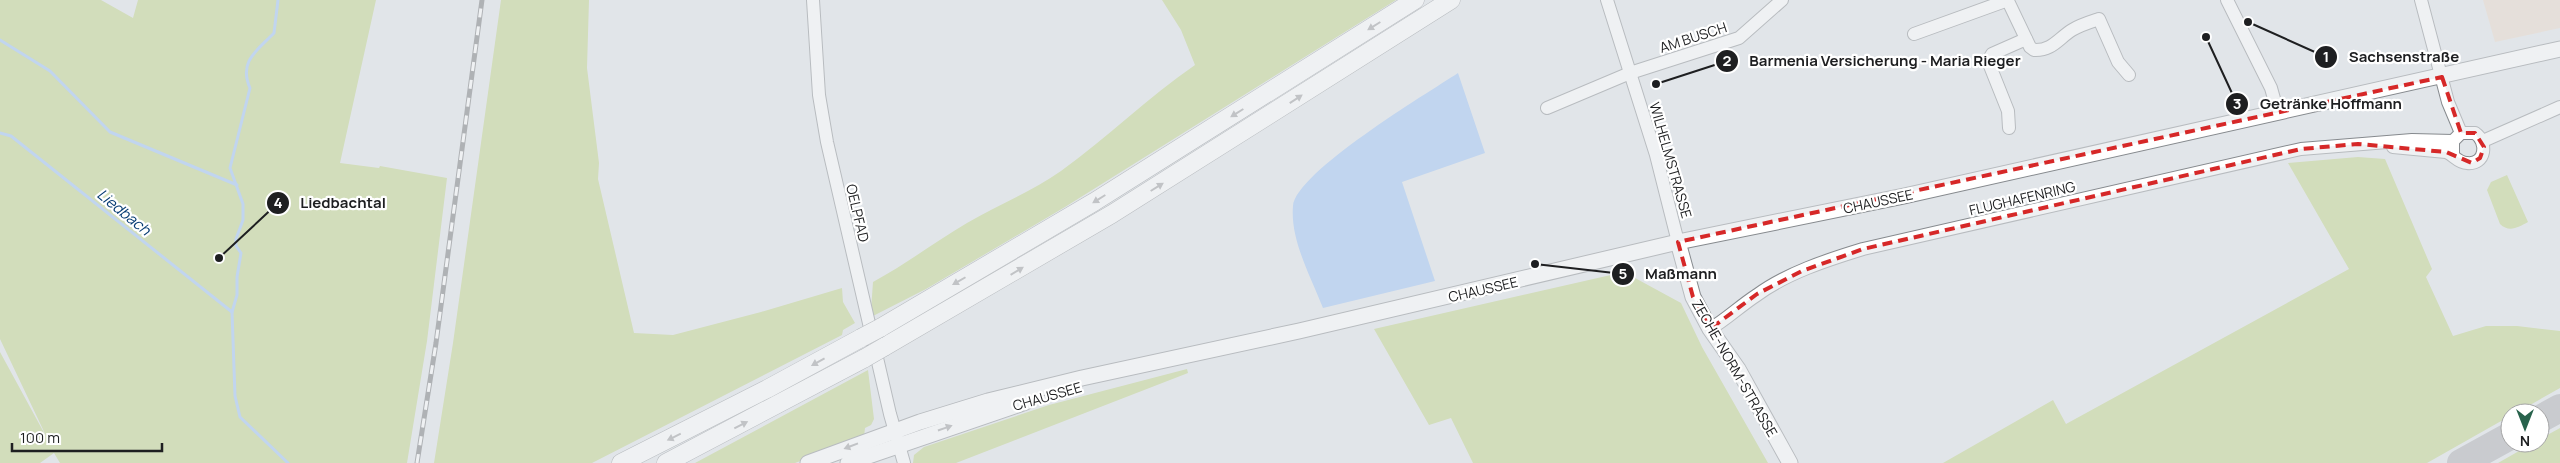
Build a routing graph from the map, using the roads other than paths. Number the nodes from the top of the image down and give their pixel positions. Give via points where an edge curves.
1 (813, 0) edge
2 (1415, 0) edge
3 (1452, 0) edge
4 (1607, 0) edge
5 (1782, 0) edge
6 (2008, 0) edge
7 (2227, 0) edge
8 (2421, 0) edge
9 (1914, 34) dead end
10 (2026, 39) junction
11 (2560, 49) edge
12 (1630, 73) junction
13 (2129, 75) dead end
14 (2442, 77) junction
15 (2560, 107) edge
16 (1547, 108) dead end
17 (2278, 113) junction
18 (2009, 128) dead end
19 (2457, 137) junction
20 (2483, 141) junction
21 (2358, 144) junction
22 (2453, 155) junction
23 (1678, 242) junction
24 (1710, 329) junction
25 (1197, 354) junction
26 (895, 429) junction
27 (899, 445) junction
28 (621, 463) edge
29 (666, 463) edge
30 (808, 463) edge
31 (848, 463) edge
32 (904, 463) edge
33 (1790, 463) edge

1 - 26 street, OELPFAD via 819,95 827,142
2 -> 28 highway, bridge via 1094,202 880,328
29 -> 3 highway, bridge via 866,358 1112,214
4 - 12 street, WILHELMSTRASSE
5 - 12 street, AM BUSCH via 1739,38
6 - 9 street
6 - 10 street
7 - 17 street via 2271,88
8 - 14 street
10 - 13 street via 2032,49 2044,49 2059,42 2072,30 2098,19 2118,62
10 - 18 street via 1992,54 1988,61 2008,111
11 - 14 main road, CHAUSSEE
12 - 16 street, AM BUSCH
12 - 23 street, WILHELMSTRASSE via 1656,155
14 - 17 main road, CHAUSSEE
14 - 19 street
15 - 20 street
17 - 23 main road, CHAUSSEE
19 - 20 street, FLUGHAFENRING via 2475,133
19 - 21 street, FLUGHAFENRING
19 - 22 street
20 - 22 street, FLUGHAFENRING via 2484,151 2472,163 2464,163
21 - 22 street, FLUGHAFENRING
21 - 24 street, FLUGHAFENRING via 2277,154 1863,249 1802,271 1757,294
23 - 24 main road, ZECHE-NORM-STRASSE via 1693,297
23 - 25 main road, CHAUSSEE
24 - 33 main road, ZECHE-NORM-STRASSE via 1738,370
25 - 26 main road, CHAUSSEE via 1082,378
27 -> 25 main road, CHAUSSEE via 990,412
26 - 27 street, OELPFAD
26 -> 30 main road, CHAUSSEE
27 - 31 main road, CHAUSSEE
27 - 32 street, OELPFAD

